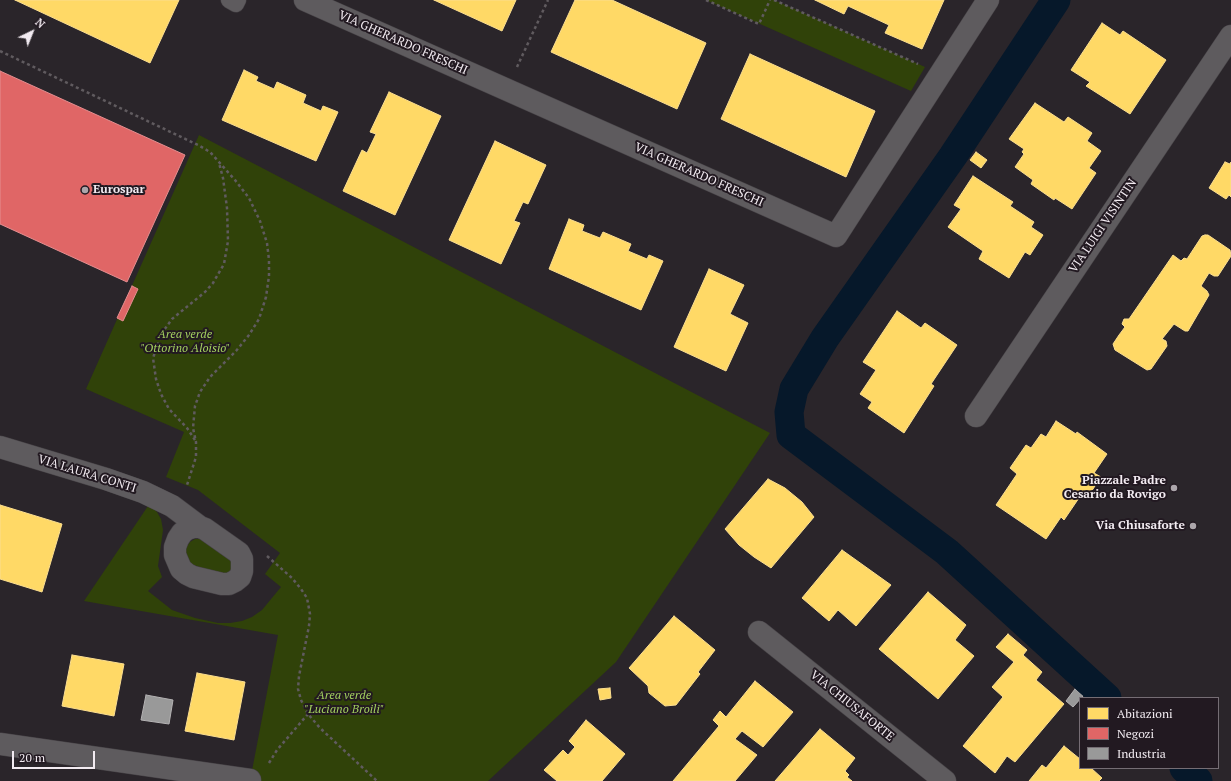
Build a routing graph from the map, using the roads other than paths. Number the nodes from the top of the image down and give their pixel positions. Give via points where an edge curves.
1 (229, 0) edge
2 (238, 0) edge
3 (306, 0) edge
4 (988, 0) edge
5 (1231, 36) edge
6 (976, 416) dead end
7 (0, 447) edge
8 (172, 506) junction
9 (200, 527) junction
10 (178, 539) junction
11 (759, 632) dead end
12 (0, 744) edge
13 (250, 780) edge
14 (945, 781) edge

1 - 2 lane via 236,4
3 - 4 street, VIA GHERARDO FRESCHI via 836,236
5 - 6 street, VIA LUIGI VISINTIN
7 - 8 street, VIA LAURA CONTI via 128,486
8 - 9 street, VIA LAURA CONTI
8 - 10 street, VIA LAURA CONTI
9 - 10 street via 187,529
9 - 10 street, VIA LAURA CONTI via 239,553 242,571 235,581 222,584 187,574 181,569 175,555
11 - 14 street, VIA CHIUSAFORTE
12 - 13 street

